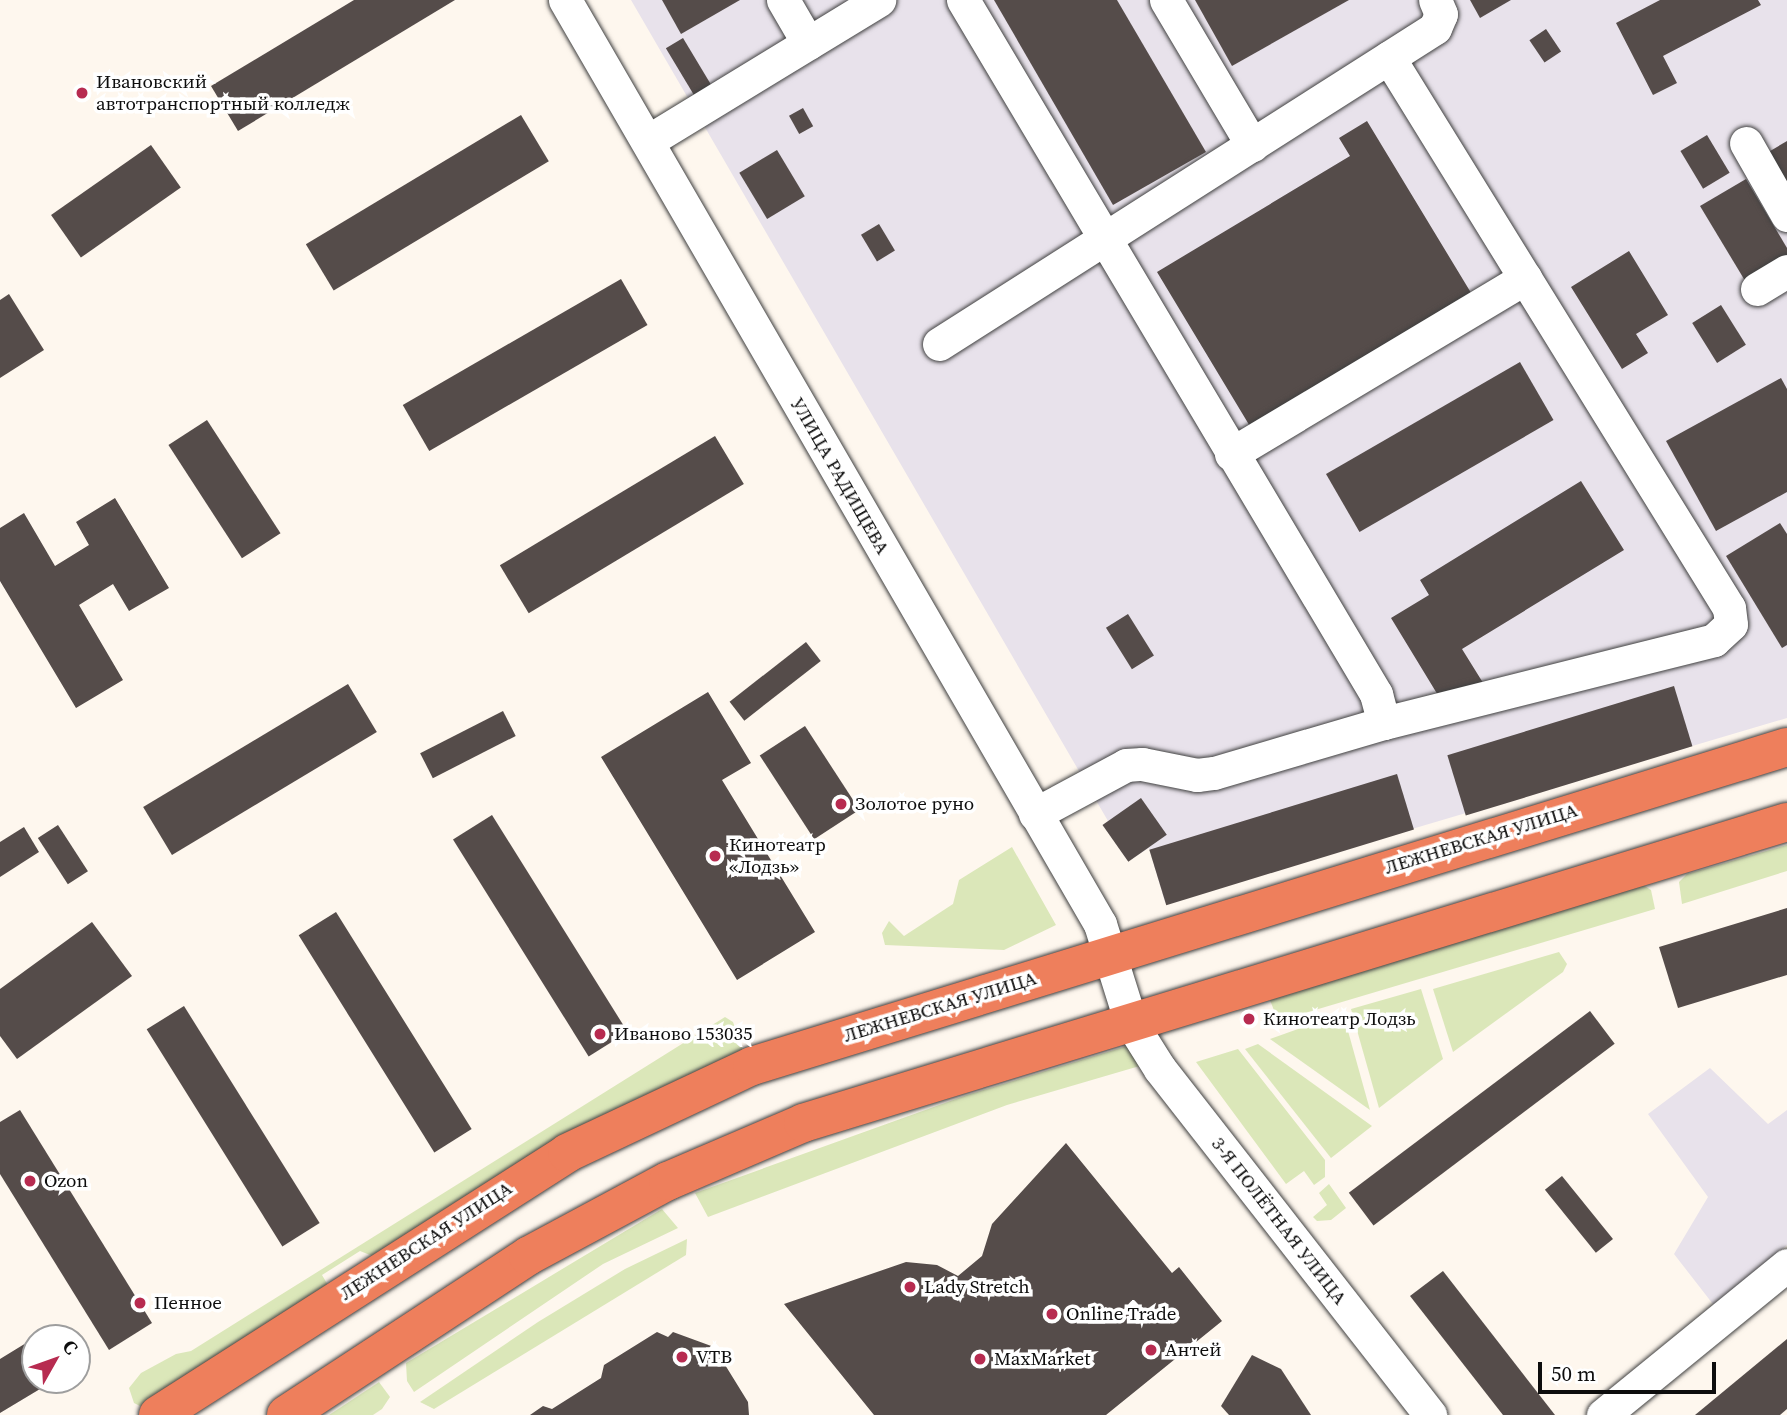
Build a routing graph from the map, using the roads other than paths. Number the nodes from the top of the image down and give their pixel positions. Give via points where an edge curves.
1 (565, 0) edge
2 (783, 0) edge
3 (879, 0) edge
4 (963, 0) edge
5 (1166, 0) edge
6 (1435, 0) edge
7 (808, 43) junction
8 (1389, 58) junction
9 (648, 141) junction
10 (1746, 143) dead end
11 (1252, 145) junction
12 (1787, 215) edge
13 (1103, 240) junction
14 (1787, 271) edge
15 (1525, 278) junction
16 (1757, 289) dead end
17 (939, 344) dead end
18 (1231, 454) junction
19 (1384, 723) junction
20 (1787, 747) edge
21 (1035, 814) junction
22 (1787, 822) edge
23 (1109, 954) junction
24 (1131, 1023) junction
25 (1787, 1265) edge
26 (158, 1415) edge
27 (286, 1415) edge
28 (1430, 1415) edge
29 (1602, 1415) edge

1 - 9 street, УЛИЦА РАДИЩЕВА
2 - 7 street
3 - 7 street
4 - 13 street
5 - 11 street
6 - 8 street via 1441,14 1438,24
7 - 9 street
8 - 11 street
8 - 15 street
9 - 21 street, УЛИЦА РАДИЩЕВА
10 - 12 street
11 - 13 street
13 - 17 street
13 - 18 street
14 - 16 street
15 - 18 street
15 - 19 street via 1729,608 1731,624 1714,640
18 - 19 street via 1376,694
19 - 21 street via 1214,774 1126,765
20 - 23 highway, ЛЕЖНЕВСКАЯ УЛИЦА
21 - 23 street, УЛИЦА РАДИЩЕВА via 1100,924
22 - 24 highway
23 - 24 street, 3-Я ПОЛЁТНАЯ УЛИЦА
23 - 26 highway, ЛЕЖНЕВСКАЯ УЛИЦА via 752,1066 663,1105 495,1195
24 - 27 highway via 803,1123 668,1181 528,1256
24 - 28 street, 3-Я ПОЛЁТНАЯ УЛИЦА via 1160,1069
25 - 29 street

